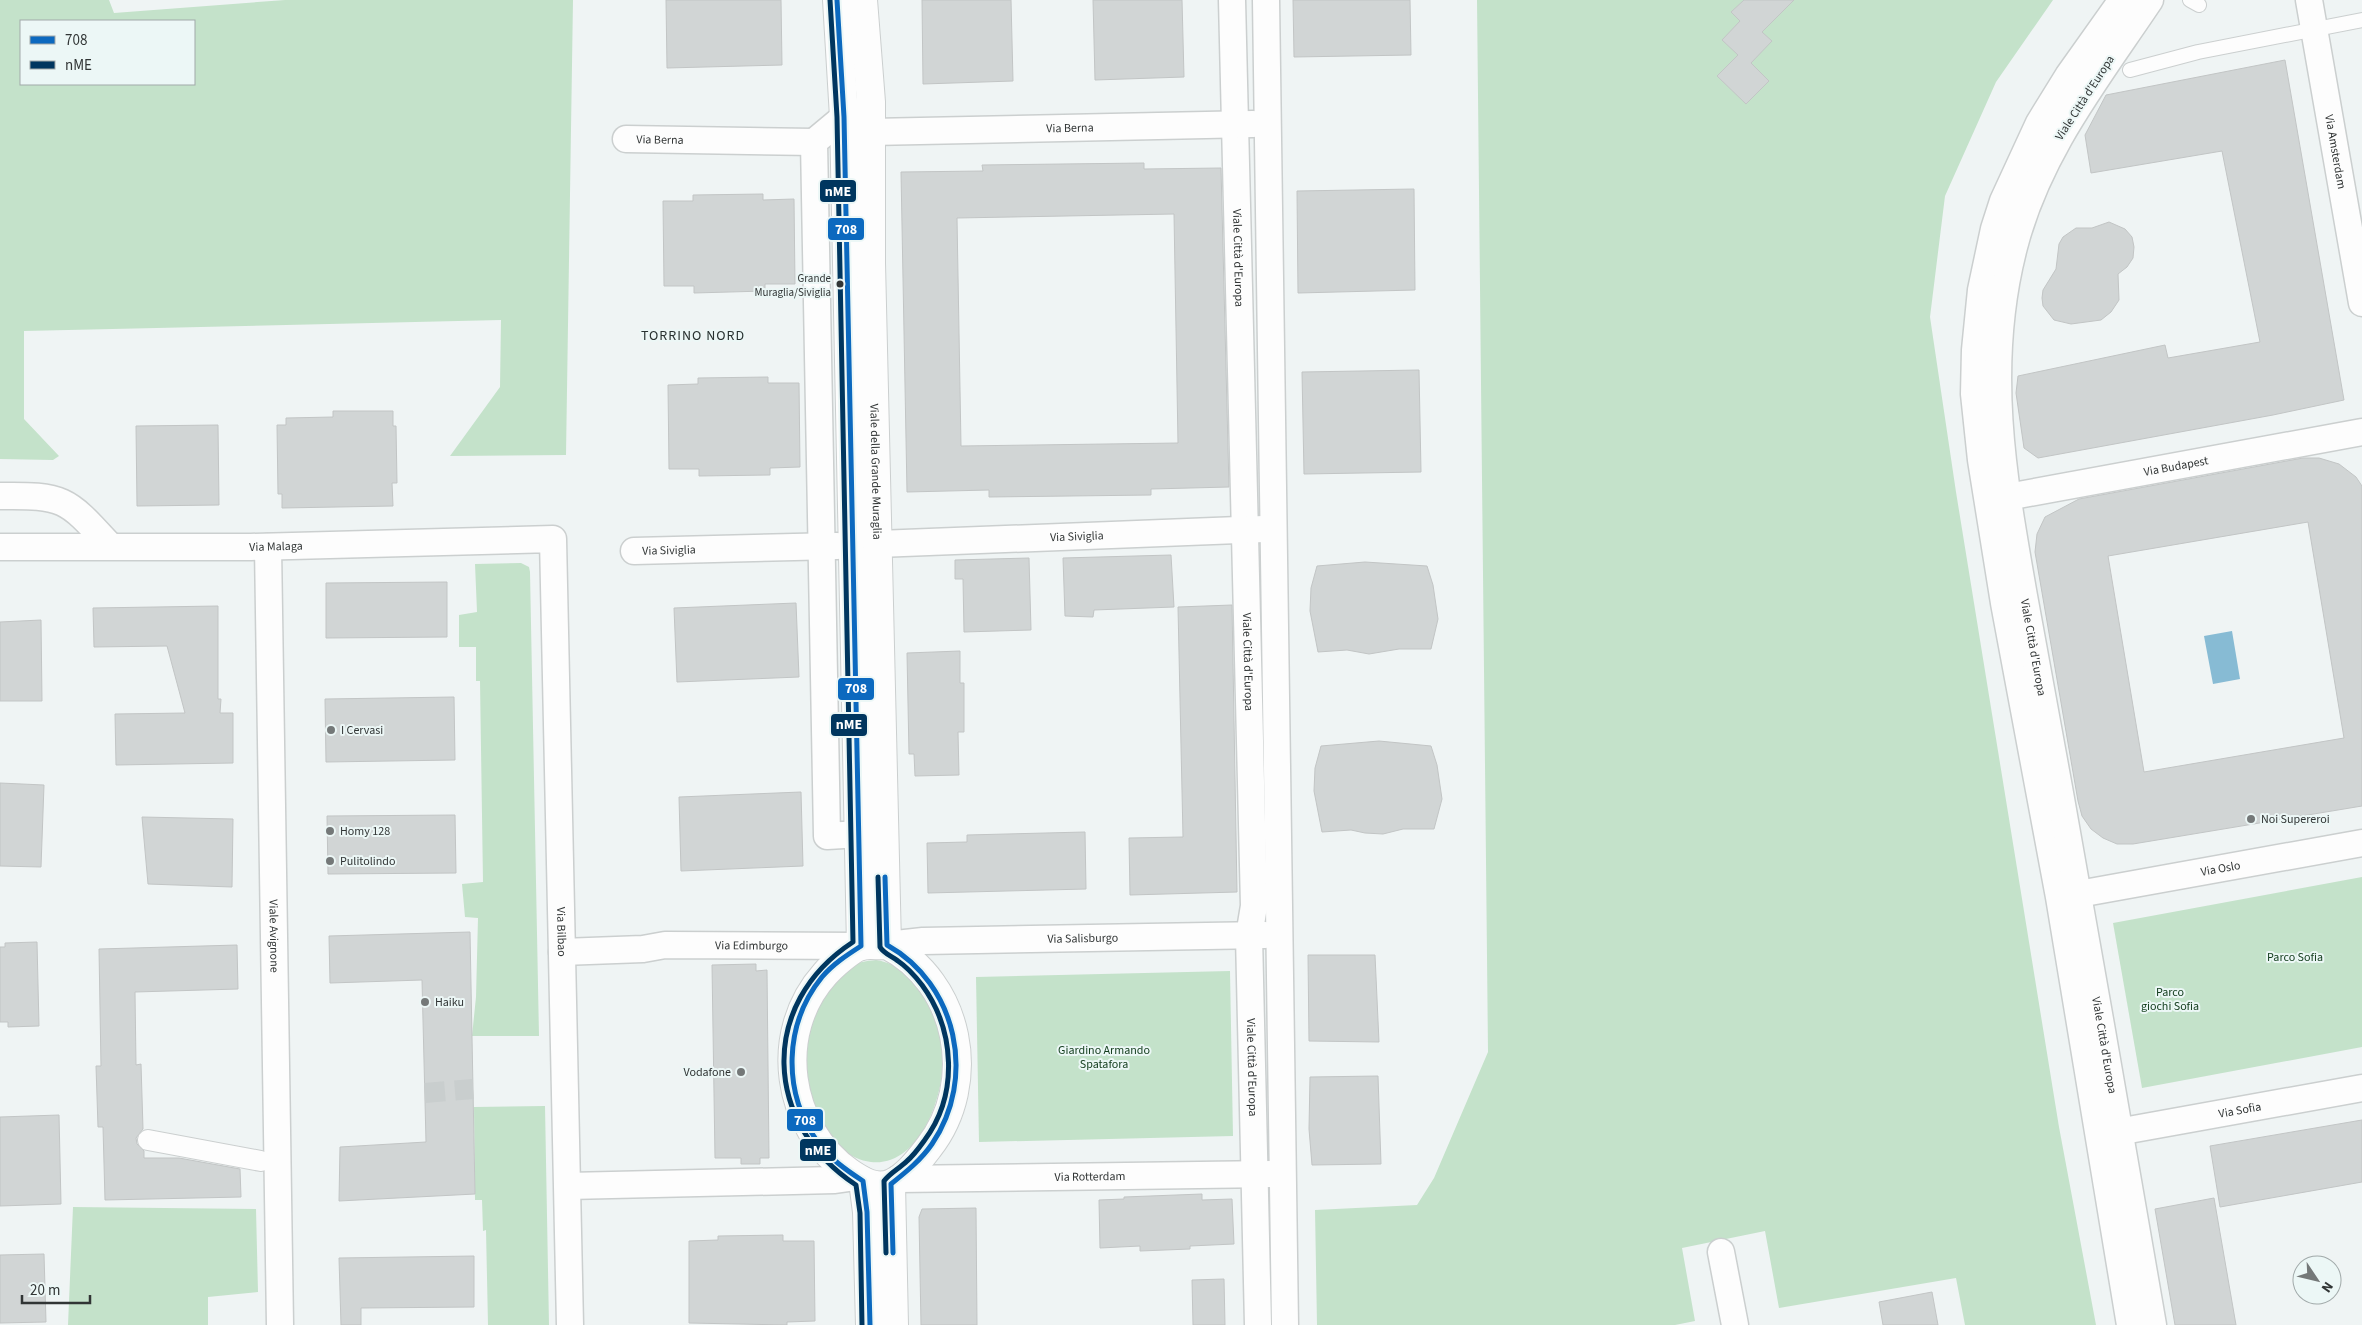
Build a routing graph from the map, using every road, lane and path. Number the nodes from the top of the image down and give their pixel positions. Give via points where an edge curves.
1 (837, 0) edge
2 (863, 0) edge
3 (1232, 0) edge
4 (1266, 0) edge
5 (2122, 0) edge
6 (2150, 0) edge
7 (2309, 0) edge
8 (2362, 20) edge
9 (2314, 29) junction
10 (2130, 70) dead end
11 (844, 116) junction
12 (1267, 123) junction
13 (1235, 125) junction
14 (871, 132) junction
15 (626, 138) dead end
16 (814, 142) junction
17 (2362, 303) edge
18 (2362, 432) edge
19 (0, 496) edge
20 (1998, 498) junction
21 (1275, 529) junction
22 (1246, 530) junction
23 (553, 539) joint
24 (865, 545) junction
25 (110, 546) junction
26 (0, 547) edge
27 (268, 547) junction
28 (820, 547) junction
29 (634, 551) dead end
30 (860, 834) junction
31 (2362, 843) edge
32 (2069, 895) junction
33 (1279, 935) junction
34 (1249, 936) junction
35 (887, 945) junction
36 (861, 946) junction
37 (562, 952) junction
38 (2362, 1088) edge
39 (2108, 1133) junction
40 (148, 1140) dead end
41 (261, 1161) dead end
42 (1255, 1174) junction
43 (1283, 1174) junction
44 (859, 1179) junction
45 (894, 1182) junction
46 (568, 1186) junction
47 (1720, 1252) dead end
48 (280, 1325) edge
49 (570, 1325) edge
50 (870, 1325) edge
51 (894, 1325) edge
52 (1258, 1325) edge
53 (1285, 1325) edge
54 (1735, 1325) edge
55 (2130, 1325) edge
56 (2153, 1325) edge

1 - 11 street, Viale della Grande Muraglia
2 - 14 street, Viale della Grande Muraglia
3 - 13 street, Viale Città d'Europa
4 - 12 street
5 - 20 street, Viale Città d'Europa via 2038,122 2012,177 1994,229 1981,290 1974,371 1976,415
6 - 20 street, Viale Città d'Europa via 2069,118 2034,185 2020,225 2006,283 1998,355
7 - 9 street, Via Amsterdam
8 - 9 lane
9 - 10 lane via 2198,52
9 - 17 street, Via Amsterdam
11 - 16 street
11 - 24 street, Viale della Grande Muraglia
12 - 13 street, Via Berna
12 - 21 street
13 - 14 street, Via Berna
13 - 22 street, Viale Città d'Europa
14 - 24 street, Viale della Grande Muraglia
15 - 16 street, Via Berna
16 - 28 street
18 - 20 street, Via Budapest
19 - 25 street via 39,496 60,500 78,512
20 - 32 street, Viale Città d'Europa
21 - 22 street, Via Siviglia
21 - 33 street
22 - 24 street, Via Siviglia
22 - 34 street, Viale Città d'Europa via 1254,906
23 - 27 street, Via Malaga
23 - 37 street, Via Bilbao
24 - 28 street, Via Siviglia
24 - 30 street, Viale della Grande Muraglia
24 - 35 street, Viale della Grande Muraglia
25 - 26 street, Via Malaga
25 - 27 street, Via Malaga
27 - 48 street, Viale Avignone
28 - 29 street, Via Siviglia
28 - 30 street via 827,836
30 - 36 street, Viale della Grande Muraglia
31 - 32 street, Via Oslo
32 - 39 street, Viale Città d'Europa
33 - 34 street, Via Salisburgo
33 - 43 street
34 - 35 street, Via Salisburgo via 923,941
34 - 42 street, Viale Città d'Europa
35 - 36 street
35 - 45 street via 917,967 936,992 952,1024 958,1056 956,1084 944,1123 920,1160
36 - 37 street, Via Edimburgo via 665,945
36 - 44 street via 830,968 809,996 797,1025 792,1058 795,1091 810,1129 830,1156
37 - 46 street, Via Bilbao
38 - 39 street, Via Sofia
39 - 55 street, Viale Città d'Europa
39 - 56 street, Viale Città d'Europa
40 - 41 street
42 - 43 street, Via Rotterdam
42 - 45 street, Via Rotterdam
42 - 52 street, Viale Città d'Europa
43 - 53 street
44 - 45 street via 877,1186
44 - 46 street
44 - 50 street via 867,1212
45 - 51 street
46 - 49 street, Via Bilbao
47 - 54 street

